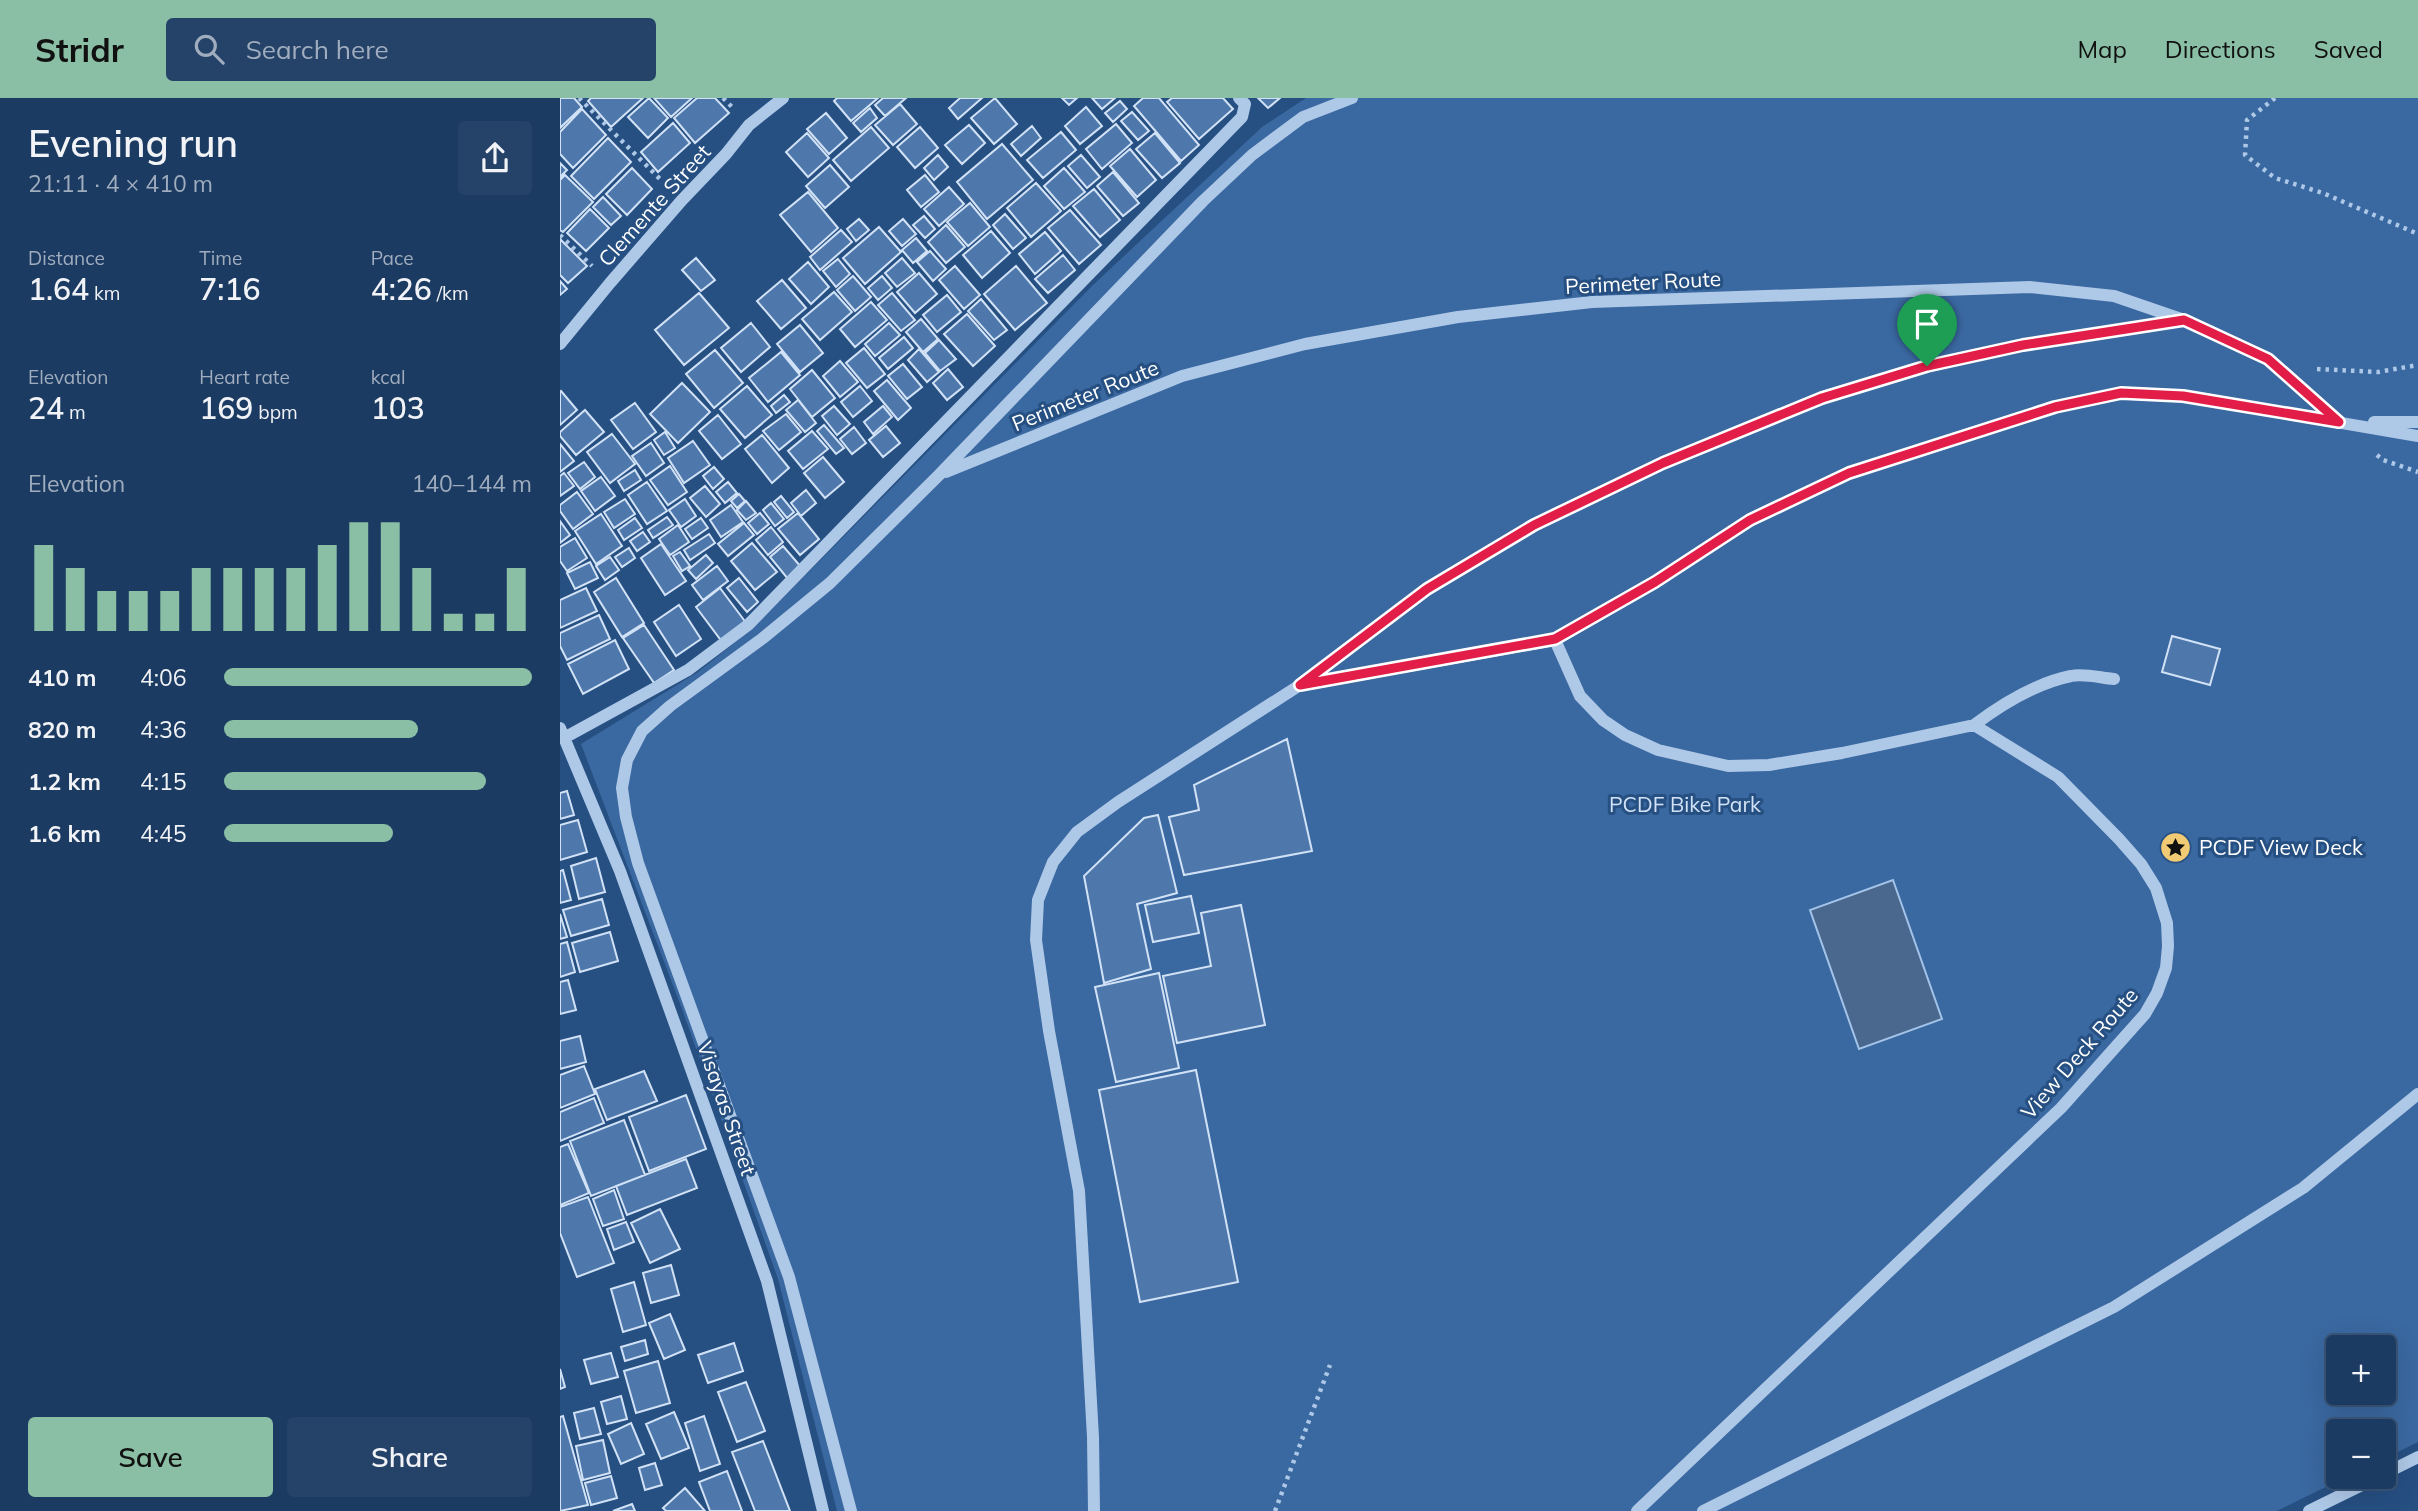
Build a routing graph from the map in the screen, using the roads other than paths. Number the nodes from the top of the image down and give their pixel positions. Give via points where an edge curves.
1 (783, 98) edge
2 (1239, 98) edge
3 (1352, 98) edge
4 (560, 344) edge
5 (2339, 422) junction
6 (2418, 422) edge
7 (2418, 436) edge
8 (939, 475) junction
9 (1555, 639) junction
10 (2114, 679) dead end
11 (1974, 725) junction
12 (562, 733) edge
13 (2418, 1094) edge
14 (2418, 1457) edge
15 (2396, 1468) edge
16 (2354, 1489) edge
17 (823, 1511) edge
18 (851, 1511) edge
19 (1094, 1511) edge
20 (1637, 1511) edge
21 (1703, 1511) edge
22 (2309, 1511) edge

1 - 4 street, Clemente Street via 749,125
2 - 12 street via 1245,104 1242,117 748,625 688,670
3 - 8 street via 1303,117 1252,155
5 - 6 street
5 - 7 street
5 - 8 street, Perimeter Route via 2268,359 2184,320 2114,296 2030,288 1592,302 1458,317 1318,342 1182,376
5 - 9 street via 2183,396 2121,393 2055,407 1849,473 1750,520
8 - 18 street via 830,583 642,731 627,760 622,788 638,863 789,1277
9 - 11 street via 1580,696 1603,720 1658,750 1728,766 1769,765 1842,753
9 - 19 street via 1300,685 1118,802 1077,832 1053,862 1038,900 1036,940 1079,1191
10 - 11 street via 2073,675 1998,707
11 - 20 street, View Deck Route via 2058,777 2141,864 2156,888 2167,923 2166,968 2157,993 2145,1014 2061,1108
12 - 17 street, Visayas Street via 634,910 767,1282
13 - 21 street via 2303,1188 2114,1307
14 - 15 street
16 - 22 street

